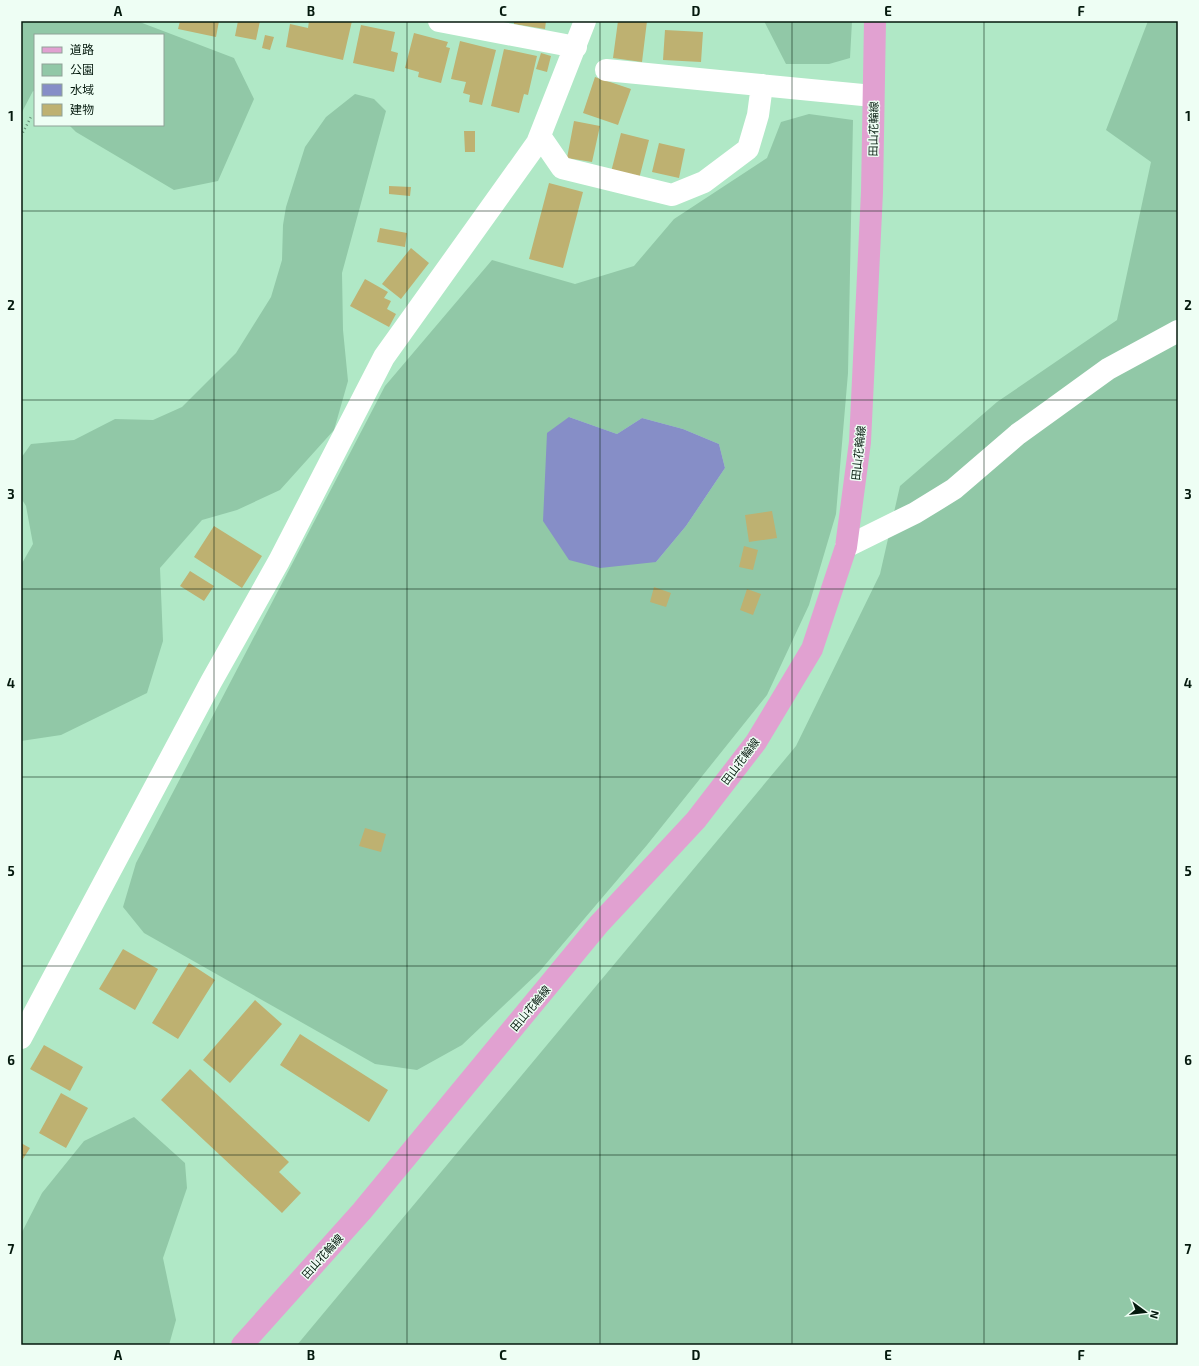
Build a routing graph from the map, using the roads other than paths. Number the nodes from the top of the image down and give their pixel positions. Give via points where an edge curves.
1 (439, 21) edge
2 (585, 21) edge
3 (875, 21) edge
4 (576, 47) junction
5 (606, 70) dead end
6 (762, 85) junction
7 (873, 96) junction
8 (540, 136) junction
9 (1178, 331) edge
10 (846, 547) junction
11 (21, 1038) edge
12 (242, 1345) edge

1 - 4 street
2 - 4 street
3 - 7 main road, 田山花輪線
4 - 8 street
5 - 6 street
6 - 7 street
6 - 8 street via 758,114 748,149 704,182 672,194 562,168
7 - 10 main road, 田山花輪線 via 872,192 860,442
8 - 11 street via 384,357 279,561 211,682
9 - 10 street via 1108,369 1018,434 954,488 915,513
10 - 12 main road, 田山花輪線 via 812,649 756,742 696,820 599,924 362,1211

